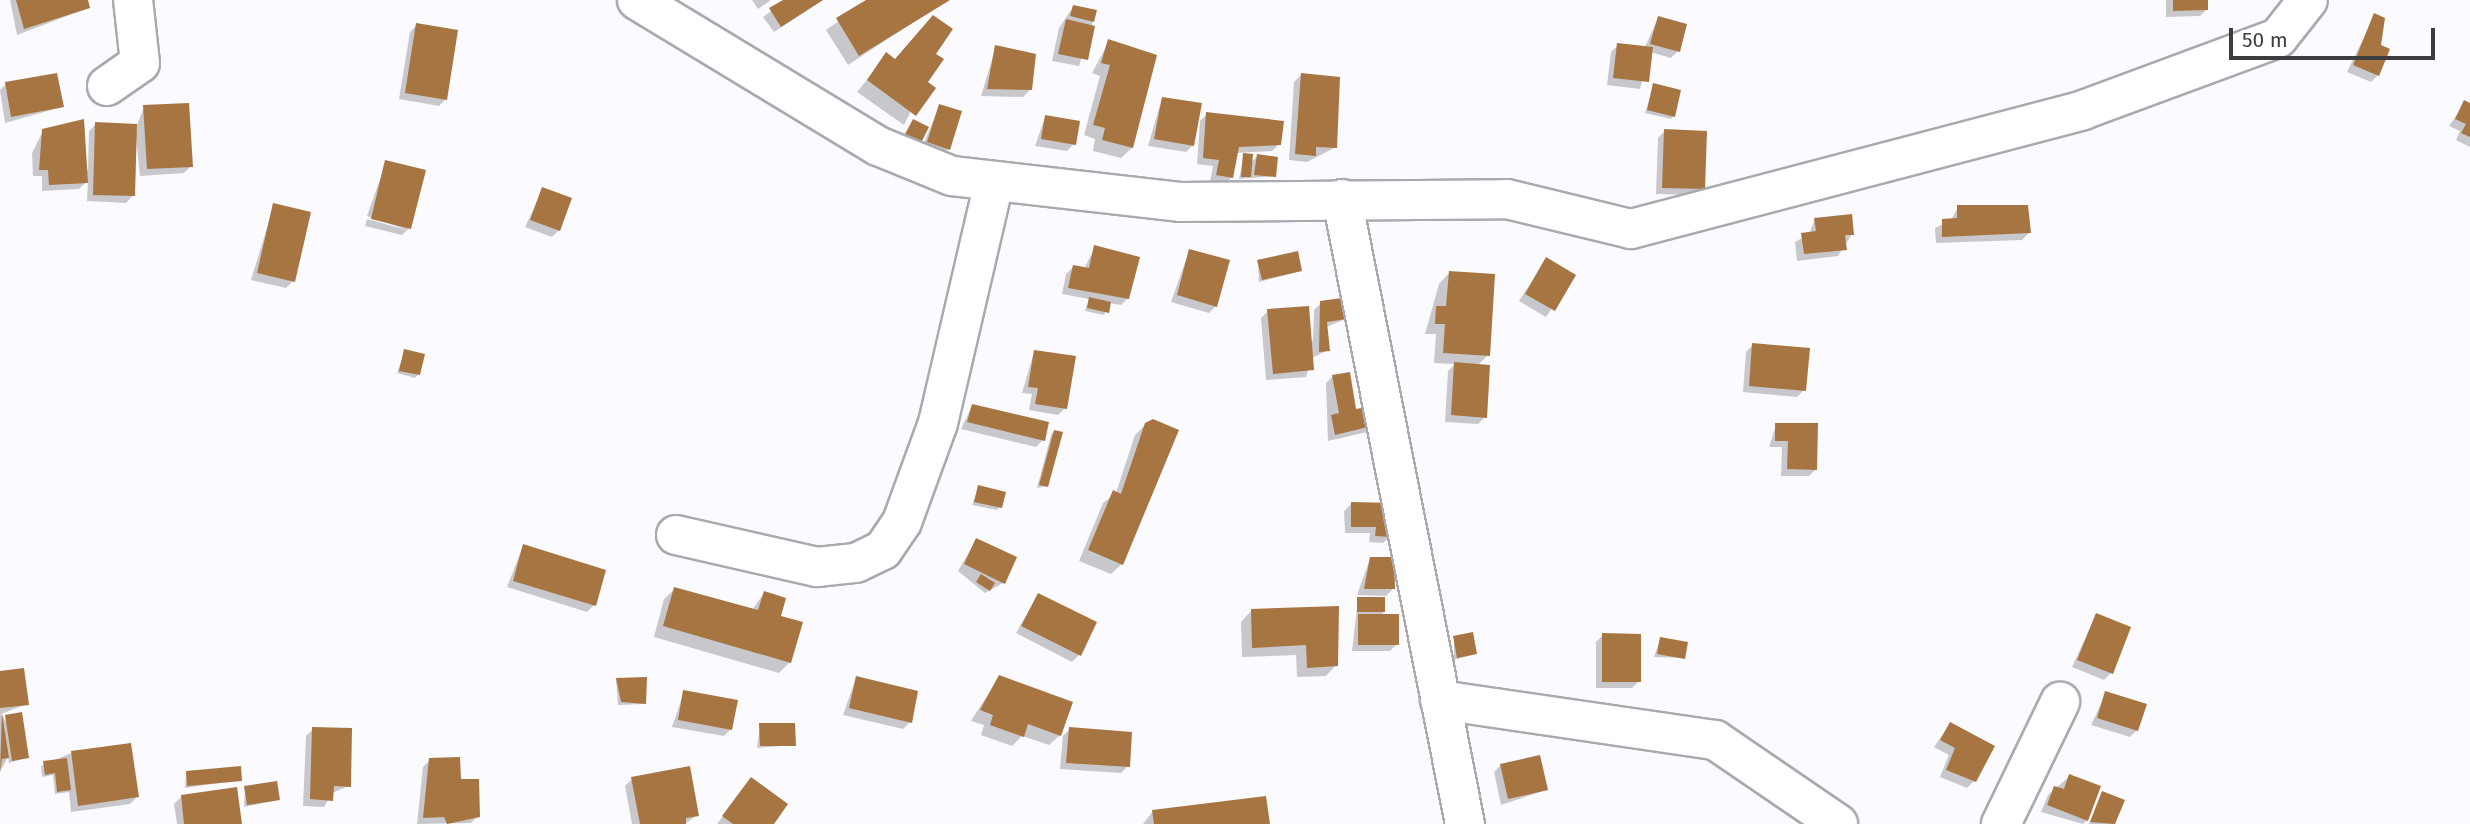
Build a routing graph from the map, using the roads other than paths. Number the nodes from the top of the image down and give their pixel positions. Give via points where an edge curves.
1 (134, 0) edge
2 (637, 0) edge
3 (2308, 0) edge
4 (107, 86) dead end
5 (994, 183) junction
6 (1342, 199) junction
7 (676, 535) dead end
8 (1440, 700) junction
9 (2060, 702) dead end
10 (1465, 824) edge
11 (1838, 824) edge
12 (2001, 824) edge

1 - 4 street via 140,62
2 - 5 street via 878,146 952,176
3 - 6 street via 2278,38 2083,110 1631,229 1507,199
5 - 6 street via 1180,202
5 - 7 street via 938,423 902,522 883,550 856,563 817,566
6 - 8 street
8 - 10 street
8 - 11 street via 1715,740
9 - 12 street

